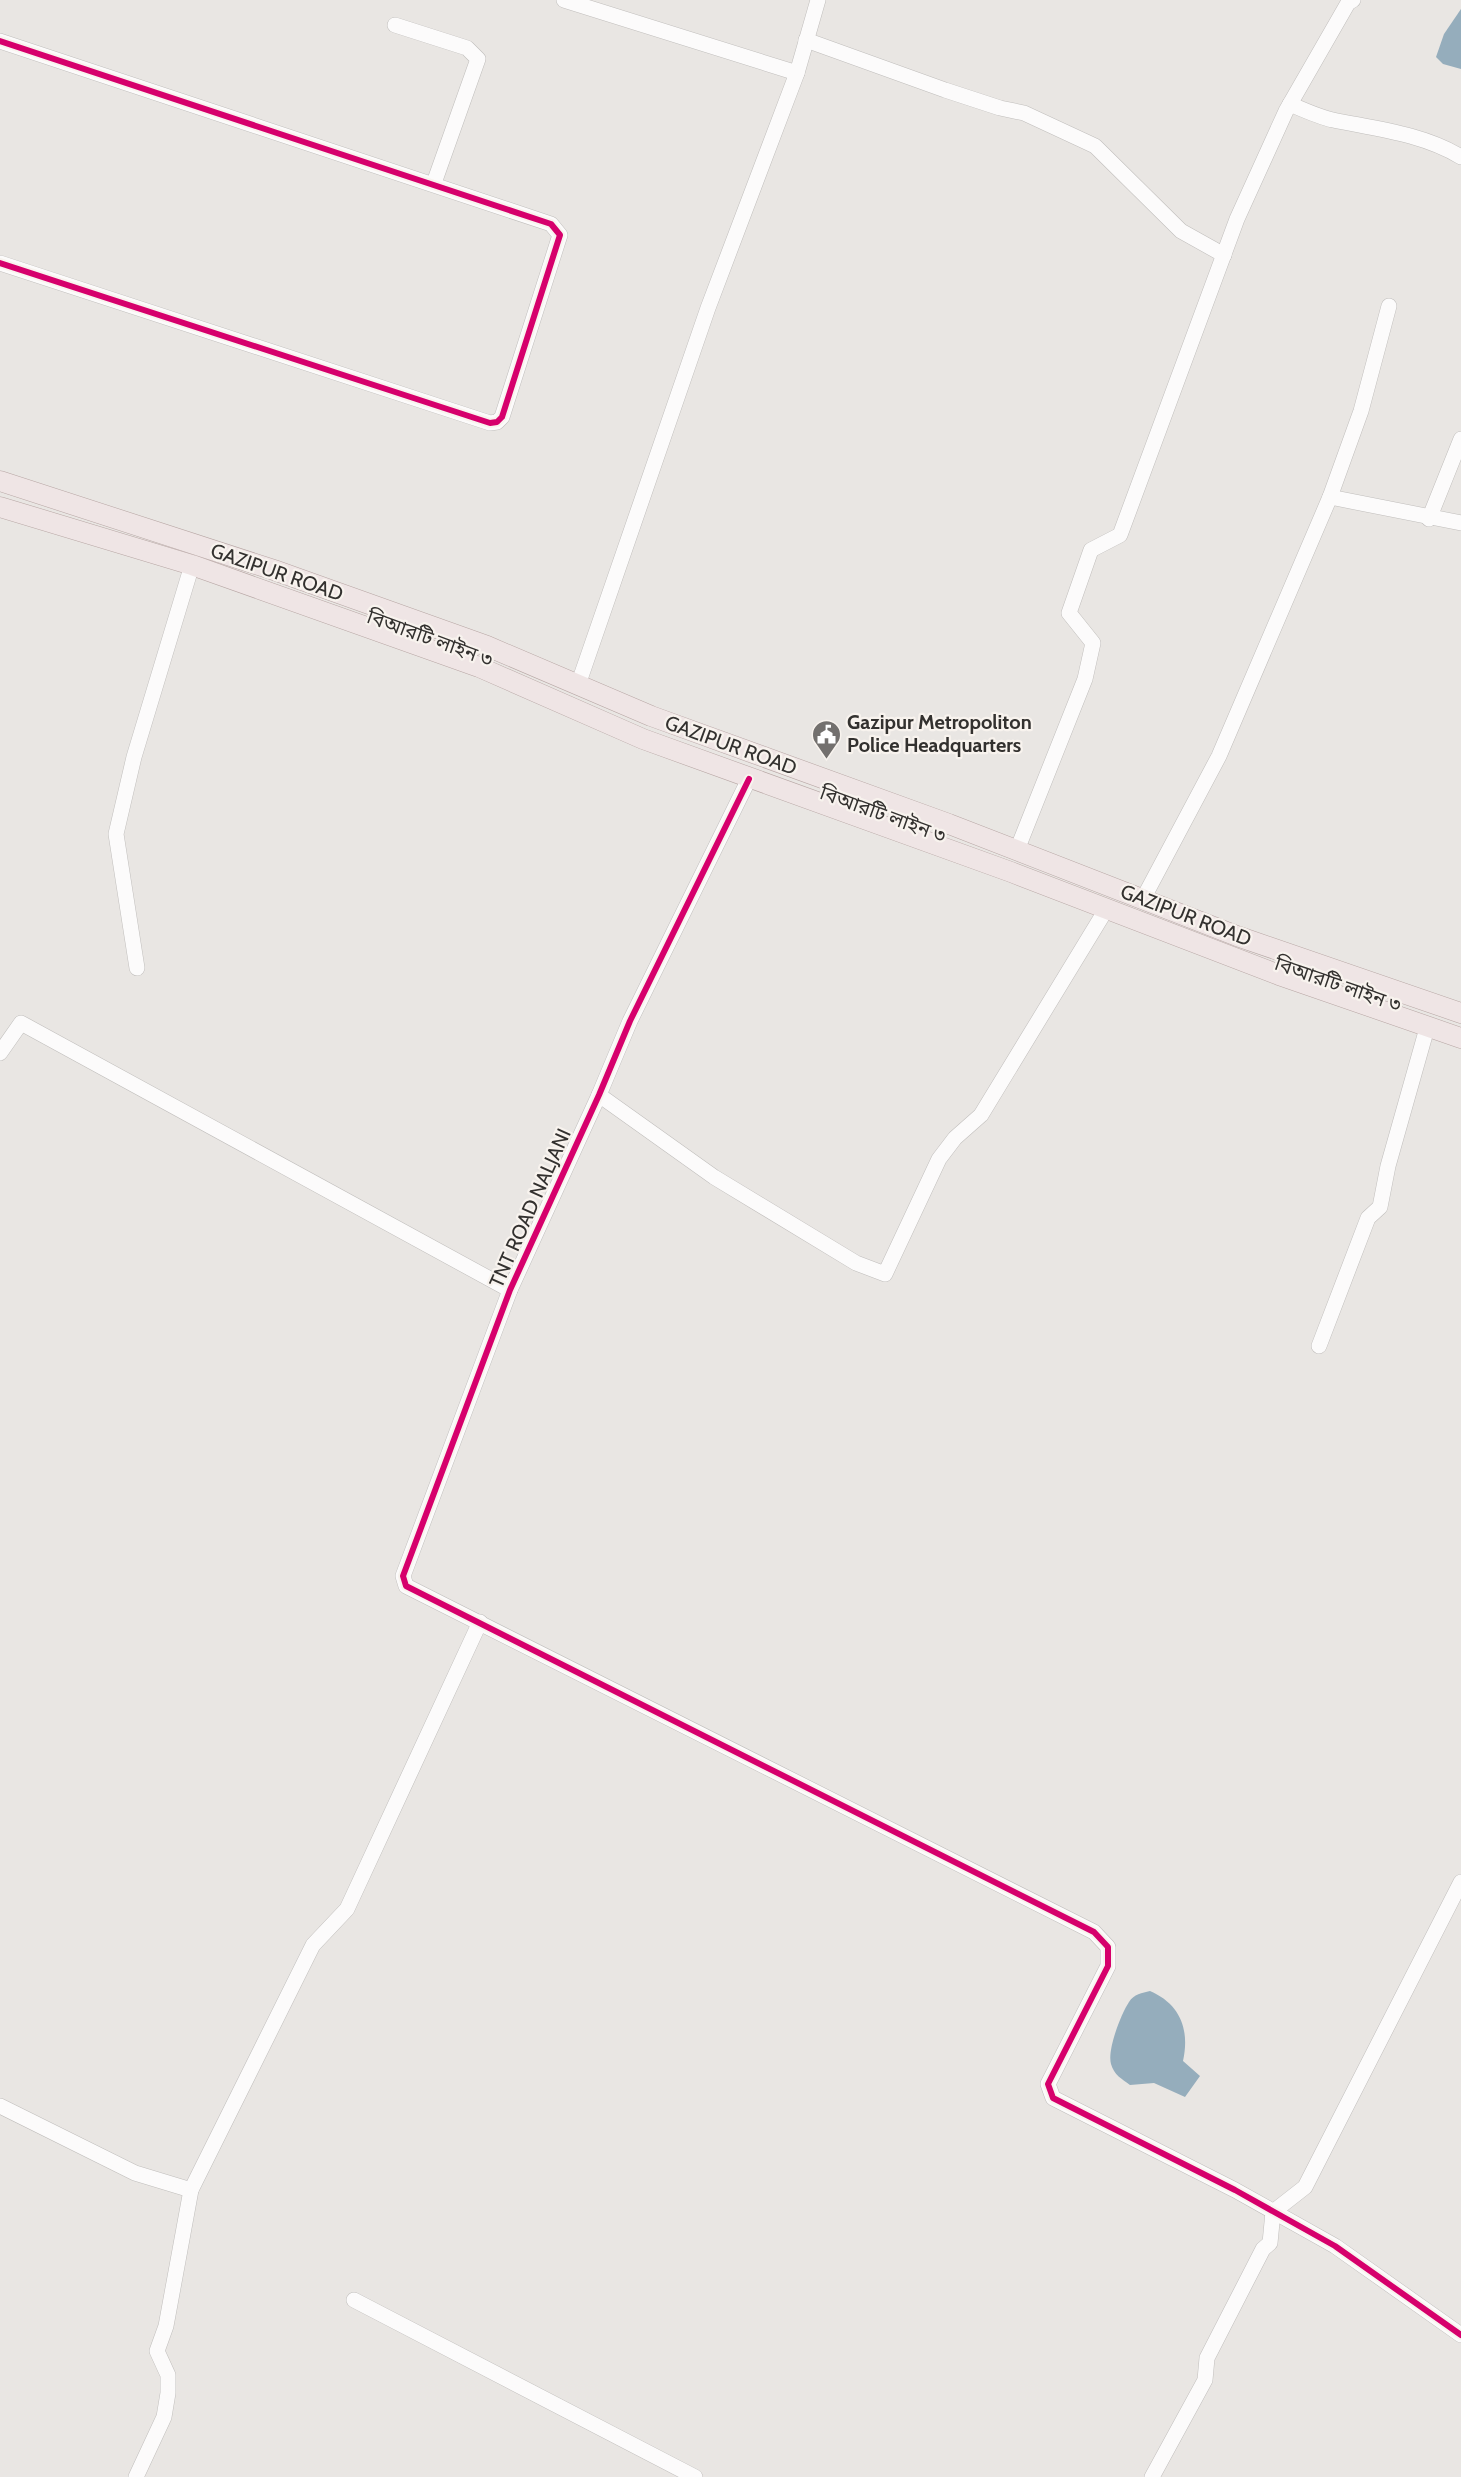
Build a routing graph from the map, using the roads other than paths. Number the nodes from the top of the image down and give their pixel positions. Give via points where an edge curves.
1 (564, 0) edge
2 (818, 0) edge
3 (1353, 0) edge
4 (395, 25) dead end
5 (806, 40) junction
6 (0, 41) edge
7 (797, 73) junction
8 (1290, 104) junction
9 (1461, 157) edge
10 (434, 183) junction
11 (1224, 255) junction
12 (0, 263) edge
13 (1389, 306) dead end
14 (1460, 444) edge
15 (0, 480) edge
16 (0, 494) edge
17 (1330, 497) junction
18 (0, 507) edge
19 (1429, 519) junction
20 (1461, 524) edge
21 (192, 565) junction
22 (579, 685) junction
23 (749, 779) junction
24 (1017, 850) junction
25 (1143, 899) junction
26 (1107, 908) junction
27 (137, 968) dead end
28 (1461, 1013) edge
29 (1461, 1026) edge
30 (1427, 1028) junction
31 (1461, 1038) edge
32 (0, 1053) edge
33 (599, 1095) junction
34 (510, 1290) junction
35 (1319, 1346) dead end
36 (480, 1622) junction
37 (1461, 1882) edge
38 (0, 2106) edge
39 (191, 2190) junction
40 (1273, 2212) junction
41 (354, 2300) dead end
42 (1461, 2335) edge
43 (136, 2477) edge
44 (695, 2477) edge
45 (1152, 2477) edge

1 - 7 street
2 - 5 street
3 - 8 street
4 - 10 street via 466,48 478,59
5 - 7 street
5 - 11 street via 956,94 1024,113 1095,146 1181,231
6 - 10 street
7 - 22 street via 708,308
8 - 9 street via 1332,120 1443,146
8 - 11 street
10 - 12 street via 551,224 560,235 502,417 497,422 434,406
11 - 24 street via 1120,536 1091,549 1087,560 1069,613 1092,643 1085,679
13 - 17 street via 1361,411
14 - 19 street
15 - 22 main road, GAZIPUR ROAD via 285,574 488,646
16 - 29 main road, বিআরটি লাইন ৩ via 273,581 483,657 648,729
17 - 19 street
17 - 25 street via 1219,756
18 - 21 main road, GAZIPUR ROAD
19 - 20 street
21 - 23 main road, GAZIPUR ROAD via 479,668 642,739
21 - 27 street via 134,757 116,834
22 - 24 main road, GAZIPUR ROAD via 651,716
23 - 26 main road, GAZIPUR ROAD
23 - 33 street, TNT ROAD NALJANI via 630,1021
24 - 25 main road, GAZIPUR ROAD
25 - 28 main road, GAZIPUR ROAD via 1248,940
26 - 30 main road, GAZIPUR ROAD
26 - 33 street via 981,1115 939,1158 885,1274 856,1263 714,1177
30 - 31 main road, GAZIPUR ROAD
30 - 35 street via 1380,1207 1364,1227
32 - 34 street via 21,1023
33 - 34 street, TNT ROAD NALJANI
34 - 36 street, TNT ROAD NALJANI via 403,1576 406,1586
36 - 39 street via 347,1909 313,1945
36 - 40 street, TNT ROAD NALJANI via 1094,1932 1108,1947 1108,1966 1048,2084 1053,2098
37 - 40 street via 1305,2187
38 - 39 street via 135,2173
39 - 43 street via 166,2326 157,2351 168,2375 164,2417
40 - 42 street, TNT ROAD NALJANI via 1335,2246
40 - 45 street via 1270,2243 1263,2249 1207,2358 1205,2380
41 - 44 street

